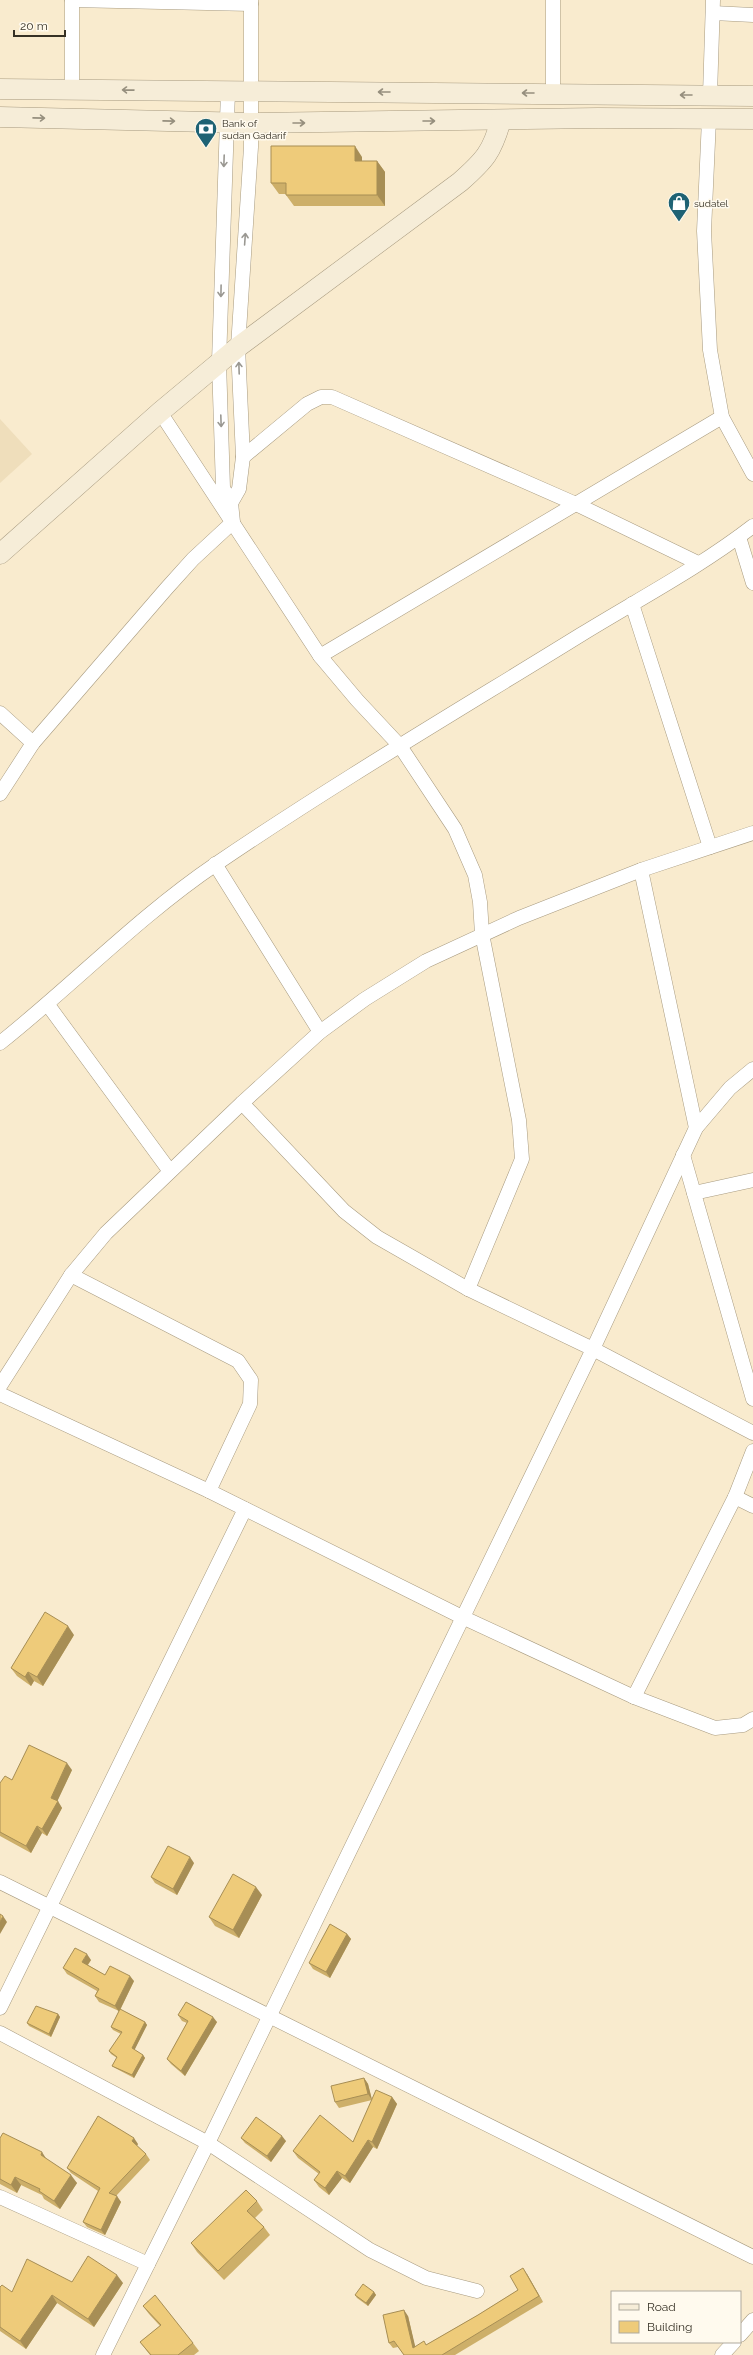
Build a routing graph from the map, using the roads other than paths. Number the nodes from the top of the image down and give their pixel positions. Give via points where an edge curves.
1 (72, 0) edge
2 (553, 0) edge
3 (251, 2) edge
4 (713, 7) edge
5 (753, 15) edge
6 (0, 89) edge
7 (72, 89) junction
8 (228, 91) junction
9 (252, 92) junction
10 (553, 93) junction
11 (710, 95) junction
12 (753, 96) edge
13 (0, 117) edge
14 (709, 119) junction
15 (753, 119) edge
16 (502, 120) junction
17 (226, 122) junction
18 (251, 123) junction
19 (238, 347) junction
20 (219, 362) junction
21 (160, 412) junction
22 (722, 417) junction
23 (243, 457) junction
24 (753, 474) edge
25 (231, 503) junction
26 (576, 504) junction
27 (233, 522) junction
28 (753, 526) edge
29 (739, 537) junction
30 (0, 554) edge
31 (698, 563) junction
32 (753, 583) edge
33 (632, 604) junction
34 (320, 656) junction
35 (0, 713) edge
36 (34, 743) junction
37 (400, 746) junction
38 (0, 794) edge
39 (753, 833) edge
40 (710, 847) junction
41 (215, 864) junction
42 (641, 870) junction
43 (482, 934) junction
44 (48, 1005) junction
45 (320, 1032) junction
46 (0, 1043) edge
47 (753, 1069) edge
48 (242, 1103) junction
49 (696, 1128) junction
50 (683, 1155) junction
51 (169, 1170) junction
52 (753, 1180) edge
53 (694, 1193) junction
54 (71, 1276) junction
55 (468, 1289) junction
56 (593, 1349) junction
57 (748, 1365) edge
58 (0, 1386) edge
59 (0, 1394) edge
60 (753, 1399) edge
61 (753, 1433) edge
62 (753, 1451) edge
63 (209, 1491) junction
64 (734, 1497) junction
65 (753, 1506) edge
66 (245, 1509) junction
67 (462, 1616) junction
68 (634, 1696) junction
69 (753, 1719) edge
70 (0, 1882) edge
71 (50, 1908) junction
72 (0, 2008) edge
73 (268, 2016) junction
74 (0, 2033) edge
75 (208, 2143) junction
76 (0, 2196) edge
77 (753, 2257) edge
78 (148, 2264) junction
79 (477, 2291) dead end
80 (753, 2320) edge
81 (741, 2334) edge
82 (733, 2343) edge
83 (103, 2355) edge
84 (722, 2355) edge

1 - 3 street
1 - 7 street
2 - 10 street
3 - 9 street
4 - 5 street
4 - 11 street
6 - 7 main road
8 -> 7 main road
8 - 9 main road
8 - 17 street
10 -> 9 main road
9 - 18 street
11 -> 10 main road
11 - 12 main road
13 -> 17 main road
14 - 15 main road
14 - 16 main road
14 - 22 street via 704,239 710,350
18 -> 16 main road
16 - 19 main road via 495,142 485,160 460,182
17 - 18 main road
17 -> 20 street
19 -> 18 street
19 - 20 main road
23 -> 19 street
20 - 21 main road
20 -> 25 street via 223,488
21 - 27 street
21 - 30 main road
22 - 24 street
22 - 26 street
23 - 25 street via 239,489
23 - 26 street via 307,404 321,397 332,397
25 - 27 street
26 - 31 street
26 - 34 street
27 - 34 street
27 - 36 street via 166,589
28 - 29 street
29 - 31 street
29 - 32 street
31 - 33 street
33 - 37 street
33 - 40 street
34 - 37 street
35 - 36 street
36 - 38 street
37 - 41 street
37 - 43 street via 455,830 472,868 480,902
39 - 40 street
40 - 42 street
41 - 44 street via 158,907
41 - 45 street
42 - 43 street
42 - 49 street
43 - 45 street via 426,961 365,999
43 - 55 street via 520,1120 522,1159
44 - 46 street
44 - 51 street
45 - 48 street
47 - 49 street via 730,1088
48 - 51 street
48 - 55 street via 344,1211 376,1237
49 - 50 street
50 - 53 street
50 - 56 street
51 - 54 street via 106,1233
52 - 53 street
53 - 57 street
54 - 58 street
54 - 63 street via 238,1361 251,1380 250,1404
55 - 56 street
56 - 61 street
56 - 67 street
57 - 60 street
59 - 63 street
62 - 64 street
63 - 66 street
64 - 65 street
64 - 68 street
66 - 67 street
66 - 71 street
67 - 68 street
67 - 73 street
68 - 69 street via 715,1728 743,1725
70 - 71 street
71 - 72 street
71 - 73 street
73 - 75 street
73 - 77 street
74 - 75 street
75 - 78 street
75 - 79 street via 370,2250 426,2278
76 - 78 street
78 - 83 street
80 - 81 street
82 - 84 street

